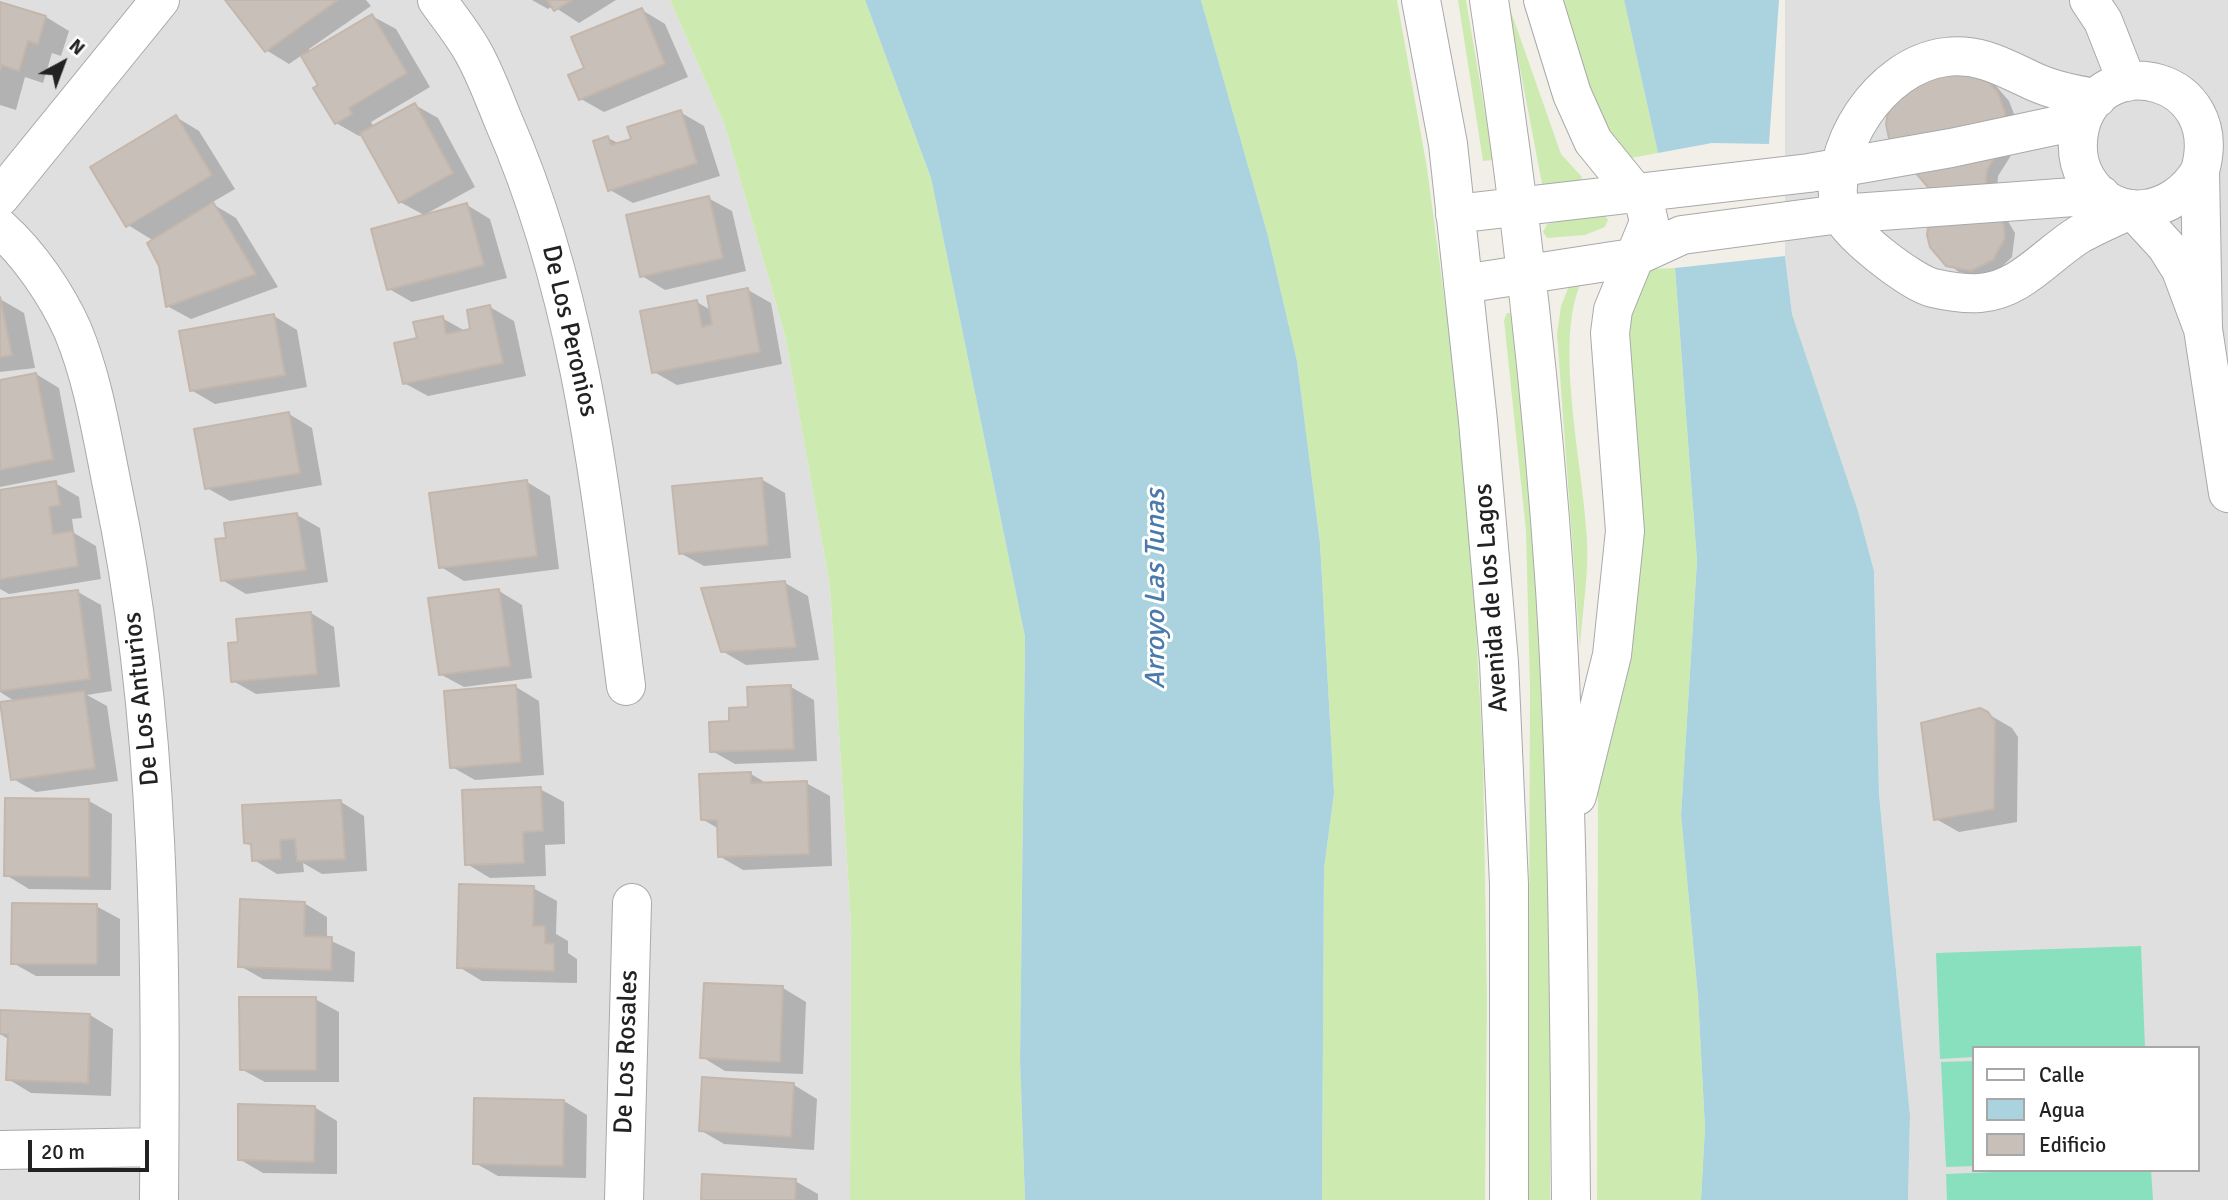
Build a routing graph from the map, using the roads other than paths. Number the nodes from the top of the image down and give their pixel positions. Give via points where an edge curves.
1 (160, 0) edge
2 (437, 0) edge
3 (1421, 0) edge
4 (1489, 0) edge
5 (1543, 0) edge
6 (2089, 0) edge
7 (2102, 100) junction
8 (1824, 170) junction
9 (2200, 171) junction
10 (1634, 193) junction
11 (0, 197) edge
12 (2117, 202) junction
13 (1518, 206) junction
14 (1455, 214) junction
15 (1829, 216) junction
16 (0, 228) edge
17 (1632, 258) junction
18 (1527, 275) junction
19 (1463, 285) junction
20 (2203, 329) junction
21 (2228, 493) edge
22 (626, 686) dead end
23 (1566, 835) junction
24 (632, 903) dead end
25 (159, 1147) junction
26 (0, 1150) edge
27 (159, 1200) edge
28 (624, 1200) edge
29 (1508, 1200) edge
30 (1571, 1200) edge

1 - 11 street
2 - 22 street, De Los Peronios via 474,52 543,219 570,322 595,448
3 - 14 street, Avenida de los Lagos via 1445,128
4 - 13 street
5 - 10 street via 1572,94 1593,141
6 - 7 street via 2104,21
7 - 8 street
7 - 8 street via 2049,87 1971,55 1942,57 1905,70 1875,98
7 - 9 street via 2147,81 2184,97 2197,112 2204,131 2206,151
7 - 12 street via 2077,140 2078,161 2087,180
8 - 10 street
8 - 15 street
9 - 12 street via 2180,197 2157,207
9 - 20 street
10 - 13 street
10 - 17 street via 1645,205 1649,222
12 - 15 street
12 - 15 street via 2008,286 1980,293 1931,288
12 - 20 street via 2166,246 2181,270
13 - 14 street
13 - 18 street
14 - 19 street, Avenida de los Lagos
15 - 17 street via 1682,235
16 - 25 street, De Los Anturios via 38,274 72,330 92,387 124,541 153,802 160,987
17 - 18 street
17 - 23 street via 1612,310 1610,333 1625,531 1612,655
18 - 19 street
18 - 23 street via 1555,590
19 - 29 street, Avenida de los Lagos via 1500,690 1509,884
20 - 21 street
23 - 30 street
24 - 28 street, De Los Rosales
25 - 26 street
25 - 27 street, De Los Anturios

